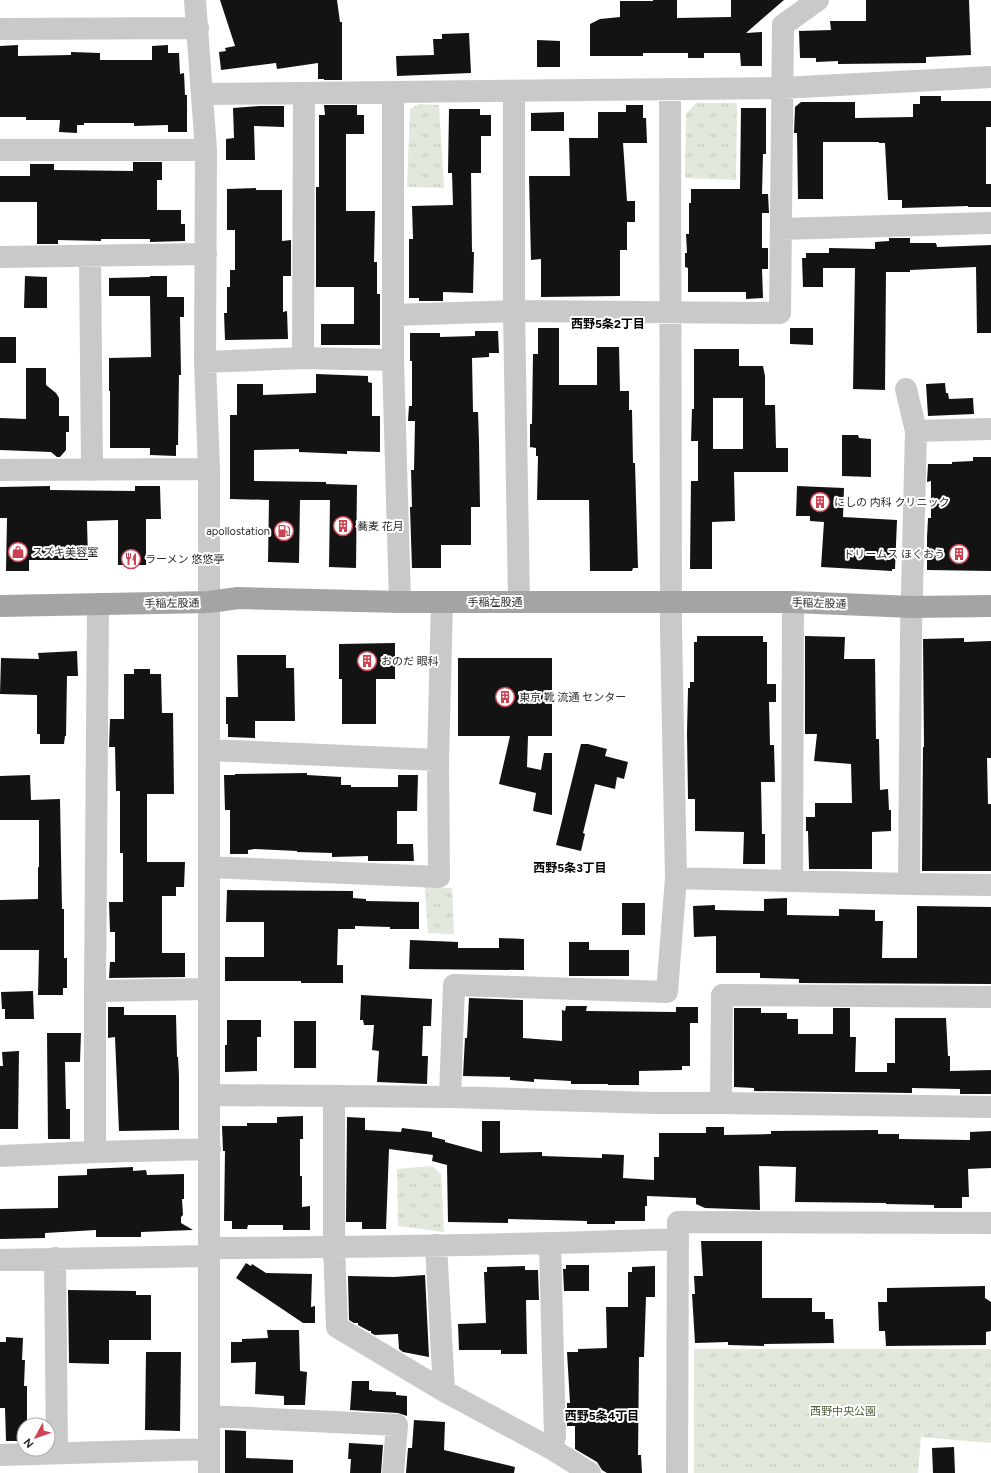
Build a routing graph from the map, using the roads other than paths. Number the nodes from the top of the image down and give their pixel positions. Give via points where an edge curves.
1 (195, 0) edge
2 (818, 0) edge
3 (198, 28) junction
4 (0, 29) edge
5 (991, 77) edge
6 (782, 88) junction
7 (670, 89) junction
8 (514, 91) junction
9 (393, 92) junction
10 (304, 93) junction
11 (202, 94) junction
12 (0, 150) edge
13 (206, 150) junction
14 (991, 223) edge
15 (781, 229) junction
16 (206, 254) junction
17 (90, 256) junction
18 (0, 257) edge
19 (514, 311) junction
20 (670, 311) junction
21 (394, 315) junction
22 (303, 358) junction
23 (394, 360) junction
24 (205, 362) junction
25 (906, 389) dead end
26 (991, 429) edge
27 (916, 431) junction
28 (0, 470) edge
29 (92, 470) junction
30 (209, 470) junction
31 (209, 602) junction
32 (400, 602) junction
33 (442, 602) junction
34 (519, 602) junction
35 (671, 602) junction
36 (793, 602) junction
37 (98, 604) junction
38 (0, 606) edge
39 (991, 606) edge
40 (912, 607) junction
41 (210, 750) junction
42 (438, 760) junction
43 (209, 867) junction
44 (676, 878) junction
45 (792, 881) junction
46 (910, 884) junction
47 (991, 885) edge
48 (209, 989) junction
49 (95, 991) junction
50 (991, 997) edge
51 (209, 1095) junction
52 (334, 1096) junction
53 (450, 1097) junction
54 (721, 1102) junction
55 (991, 1108) edge
56 (210, 1149) junction
57 (95, 1152) junction
58 (0, 1156) edge
59 (991, 1223) edge
60 (677, 1239) junction
61 (550, 1244) junction
62 (436, 1245) junction
63 (334, 1247) junction
64 (209, 1251) junction
65 (55, 1258) junction
66 (0, 1260) edge
67 (444, 1391) junction
68 (209, 1416) junction
69 (56, 1417) edge
70 (209, 1449) junction
71 (552, 1449) junction
72 (56, 1453) edge
73 (16, 1454) edge
74 (0, 1455) edge
75 (588, 1472) edge
76 (209, 1473) edge
77 (393, 1473) edge
78 (677, 1473) edge

1 - 3 street
2 - 6 street via 783,25
3 - 4 street
3 - 11 street
5 - 6 street
6 - 7 street
6 - 15 street
7 - 8 street
7 - 20 street
8 - 9 street
8 - 19 street
9 - 10 street
9 - 21 street
10 - 11 street
10 - 22 street
11 - 13 street
12 - 13 street
13 - 16 street
14 - 15 street
15 - 20 street via 780,313
16 - 17 street
16 - 24 street
17 - 18 street
17 - 29 street
19 - 20 street
19 - 21 street
19 - 34 street
20 - 35 street
21 - 23 street
22 - 23 street
22 - 24 street
23 - 32 street
24 - 30 street
25 - 27 street
26 - 27 street
27 - 40 street
28 - 29 street
29 - 30 street
30 - 31 street
31 - 32 main road, 手稲左股通 via 238,598
31 - 37 main road, 手稲左股通
31 - 41 street
32 - 33 main road, 手稲左股通
33 - 34 main road, 手稲左股通
33 - 42 street
34 - 35 main road, 手稲左股通
35 - 36 main road, 手稲左股通
35 - 44 street
36 - 40 main road, 手稲左股通
36 - 45 street
37 - 38 main road, 手稲左股通
37 - 49 street
39 - 40 main road, 手稲左股通
40 - 46 street
41 - 42 street
41 - 43 street
42 - 43 street via 439,877
43 - 48 street
44 - 45 street
44 - 53 street via 667,992 454,985
45 - 46 street
46 - 47 street
48 - 49 street
48 - 51 street
49 - 57 street
50 - 54 street via 722,995
51 - 52 street
51 - 56 street
52 - 53 street
52 - 63 street
53 - 54 street via 654,1103
54 - 55 street
56 - 57 street
56 - 64 street
57 - 58 street
59 - 60 street via 678,1222
60 - 61 street
60 - 78 street
61 - 62 street
61 - 71 street via 555,1436
62 - 63 street
62 - 67 street
63 - 64 street via 220,1248
63 - 67 street via 337,1327
64 - 65 street
64 - 68 street
65 - 66 street
65 - 69 street
67 - 71 street
68 - 70 street
68 - 77 street via 397,1425
70 - 72 street
70 - 76 street
71 - 75 street
73 - 74 street

